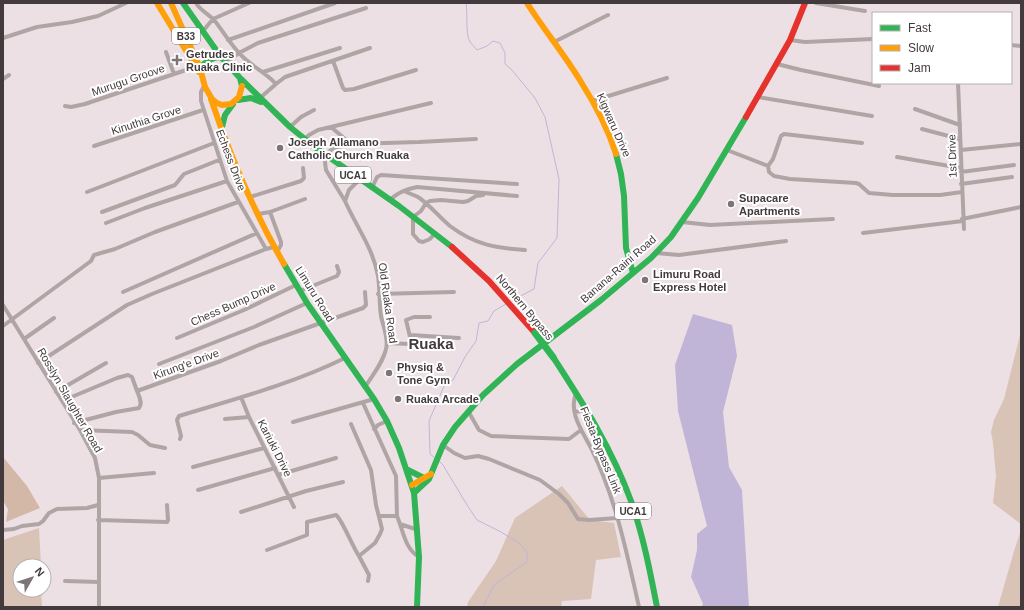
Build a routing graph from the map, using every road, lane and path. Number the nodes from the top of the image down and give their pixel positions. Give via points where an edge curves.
1 (126, 3) edge
2 (157, 3) edge
3 (172, 3) edge
4 (183, 3) edge
5 (196, 3) edge
6 (249, 3) edge
7 (335, 3) edge
8 (527, 3) edge
9 (805, 3) edge
10 (816, 3) edge
11 (366, 8) dead end
12 (865, 11) dead end
13 (608, 15) dead end
14 (213, 19) junction
15 (202, 31) junction
16 (3, 38) edge
17 (872, 39) edge
18 (228, 40) junction
19 (790, 40) junction
20 (554, 42) junction
21 (340, 48) dead end
22 (370, 48) dead end
23 (166, 52) dead end
24 (239, 53) junction
25 (224, 60) junction
26 (333, 61) junction
27 (777, 64) junction
28 (198, 70) junction
29 (416, 70) dead end
30 (263, 72) junction
31 (174, 74) junction
32 (9, 75) dead end
33 (667, 78) dead end
34 (3, 79) edge
35 (240, 79) junction
36 (276, 84) junction
37 (958, 84) edge
38 (205, 86) junction
39 (879, 86) dead end
40 (758, 97) junction
41 (211, 99) junction
42 (592, 100) junction
43 (262, 101) junction
44 (235, 102) junction
45 (431, 103) dead end
46 (65, 106) dead end
47 (915, 109) dead end
48 (203, 110) junction
49 (314, 110) dead end
50 (872, 116) dead end
51 (960, 125) junction
52 (290, 127) junction
53 (331, 127) junction
54 (222, 128) junction
55 (922, 129) dead end
56 (305, 139) junction
57 (476, 139) dead end
58 (960, 140) junction
59 (214, 143) junction
60 (862, 143) dead end
61 (351, 144) junction
62 (1021, 144) edge
63 (94, 146) dead end
64 (727, 150) junction
65 (961, 150) junction
66 (326, 155) junction
67 (897, 157) dead end
68 (220, 160) junction
69 (1014, 165) dead end
70 (768, 166) junction
71 (303, 168) dead end
72 (961, 170) junction
73 (1012, 177) dead end
74 (359, 180) junction
75 (227, 181) junction
76 (517, 184) dead end
77 (961, 184) junction
78 (372, 188) junction
79 (404, 191) junction
80 (87, 192) dead end
81 (962, 192) junction
82 (487, 194) junction
83 (517, 196) dead end
84 (250, 197) junction
85 (304, 199) dead end
86 (389, 200) junction
87 (345, 201) junction
88 (238, 202) junction
89 (426, 203) junction
90 (1021, 208) edge
91 (102, 212) dead end
92 (270, 212) junction
93 (258, 214) junction
94 (414, 217) junction
95 (833, 218) dead end
96 (963, 220) junction
97 (682, 222) junction
98 (106, 223) dead end
99 (964, 229) dead end
100 (435, 233) junction
101 (863, 233) dead end
102 (257, 234) junction
103 (786, 241) dead end
104 (266, 249) junction
105 (276, 249) junction
106 (525, 250) dead end
107 (656, 253) junction
108 (336, 266) dead end
109 (633, 273) junction
110 (298, 288) junction
111 (123, 292) dead end
112 (365, 292) dead end
113 (454, 292) dead end
114 (378, 294) junction
115 (307, 303) junction
116 (3, 305) edge
117 (430, 317) dead end
118 (54, 318) dead end
119 (12, 320) junction
120 (321, 324) junction
121 (3, 326) edge
122 (410, 335) junction
123 (177, 338) dead end
124 (459, 338) dead end
125 (24, 339) junction
126 (387, 343) junction
127 (345, 358) junction
128 (38, 363) junction
129 (106, 363) dead end
130 (159, 364) dead end
131 (365, 387) junction
132 (137, 391) junction
133 (56, 392) junction
134 (576, 393) junction
135 (241, 397) junction
136 (374, 400) junction
137 (62, 401) junction
138 (363, 403) junction
139 (587, 410) junction
140 (468, 412) junction
141 (575, 412) junction
142 (249, 417) junction
143 (225, 419) dead end
144 (387, 421) junction
145 (293, 422) dead end
146 (74, 423) junction
147 (351, 424) dead end
148 (374, 429) junction
149 (80, 430) junction
150 (581, 430) junction
151 (180, 439) dead end
152 (443, 445) junction
153 (607, 447) junction
154 (165, 448) dead end
155 (264, 448) junction
156 (593, 452) junction
157 (336, 458) dead end
158 (193, 467) dead end
159 (275, 468) junction
160 (406, 469) junction
161 (154, 473) dead end
162 (432, 474) junction
163 (278, 475) junction
164 (99, 478) junction
165 (424, 478) junction
166 (343, 482) dead end
167 (412, 485) junction
168 (198, 490) dead end
169 (414, 493) junction
170 (289, 496) junction
171 (98, 505) junction
172 (168, 505) dead end
173 (294, 507) dead end
174 (241, 512) dead end
175 (379, 516) junction
176 (397, 516) junction
177 (617, 518) junction
178 (98, 520) junction
179 (400, 524) junction
180 (3, 530) edge
181 (418, 530) junction
182 (267, 550) dead end
183 (359, 556) junction
184 (419, 557) junction
185 (65, 581) dead end
186 (368, 581) dead end
187 (99, 582) junction
188 (99, 607) edge
189 (417, 607) edge
190 (639, 607) edge
191 (657, 607) edge

1 - 16 street via 98,16 37,27
2 - 28 main road
3 - 28 main road, B33
4 - 15 main road, Northern Bypass / B33
5 - 14 street
6 - 14 street
7 - 18 street
8 - 20 main road, Kigwaru Drive
9 - 19 main road, Banana-Raini Road
10 - 12 street
11 - 24 street via 258,43
13 - 20 street
14 - 15 street
14 - 18 street
15 - 25 main road, Northern Bypass / B33
17 - 19 street via 804,42
18 - 24 street
19 - 27 main road, Banana-Raini Road
20 - 42 main road, Kigwaru Drive
21 - 30 street
22 - 26 street
23 - 31 street
24 - 25 street
24 - 30 street
25 - 28 main road via 214,57
25 - 35 main road, Northern Bypass
26 - 29 street via 345,90
26 - 36 street via 284,77
27 - 39 street
27 - 40 main road, Banana-Raini Road
28 - 31 street, Murugu Groove
28 - 38 main road
30 - 36 street
31 - 46 street, Murugu Groove via 85,104
32 - 34 street
33 - 42 street
35 - 43 main road, Northern Bypass / UCA1
35 - 44 main road via 242,86
36 - 43 street
37 - 51 street, 1st Drive
38 - 41 main road
38 - 48 street, Echess Drive via 200,96
40 - 50 street
40 - 64 main road, Banana-Raini Road
41 - 44 main road, Northern Bypass via 226,106
41 - 54 main road, Limuru Road
42 - 109 main road, Kigwaru Drive via 618,161 624,196 626,248
43 - 44 main road, Northern Bypass via 251,98
43 - 52 main road, Northern Bypass / UCA1
44 - 54 main road via 225,115
45 - 53 street
47 - 51 street
48 - 59 street, Echess Drive
48 - 63 street, Kinuthia Grove
49 - 52 street
51 - 58 street, 1st Drive
52 - 56 main road, Northern Bypass / UCA1
53 - 56 street via 314,132
53 - 61 street
54 - 84 main road, Limuru Road
55 - 58 street
56 - 66 main road, Northern Bypass / UCA1
57 - 61 street
58 - 65 street, 1st Drive
59 - 68 street, Echess Drive
59 - 80 street
60 - 70 street via 784,134
61 - 66 street via 333,148
62 - 65 street
64 - 70 street
64 - 97 main road, Banana-Raini Road
65 - 72 street, 1st Drive
66 - 74 main road, Northern Bypass / UCA1
66 - 87 street, Old Ruaka Road via 326,170
67 - 72 street
68 - 75 street, Echess Drive
68 - 91 street via 184,174 175,185
69 - 72 street
70 - 81 street via 769,172 774,176 856,183 869,193 916,195
71 - 84 street via 302,181
72 - 77 street, 1st Drive
73 - 77 street
74 - 78 main road, Northern Bypass / UCA1
74 - 87 street via 349,190
75 - 88 street, Echess Drive
75 - 98 street
76 - 78 street via 381,175
77 - 81 street, 1st Drive
78 - 86 main road, Northern Bypass / UCA1
79 - 82 street via 417,188
79 - 86 street
79 - 89 street
81 - 96 street, 1st Drive
82 - 83 street
82 - 89 street via 468,201 434,200
84 - 93 main road, Limuru Road
85 - 92 street
86 - 94 main road, Northern Bypass / UCA1
87 - 114 street, Old Ruaka Road via 368,245 378,277
88 - 102 street, Echess Drive
88 - 119 street via 94,255 91,261
89 - 94 street
89 - 106 street via 450,226 472,240 503,249
90 - 96 street
92 - 93 street
92 - 105 street via 281,242
93 - 105 main road, Limuru Road
94 - 100 main road, Northern Bypass / UCA1
94 - 100 street via 412,231 419,241 427,241
95 - 97 street via 710,225
96 - 99 street, 1st Drive
96 - 101 street
97 - 107 main road, Banana-Raini Road
100 - 134 main road, Northern Bypass / UCA1, bridge via 489,281 510,304 553,357
102 - 104 street, Echess Drive
102 - 111 street
103 - 107 street via 679,255
104 - 105 street
104 - 128 street via 126,305
105 - 110 main road, Limuru Road
107 - 109 main road, Banana-Raini Road
108 - 110 street, Chess Bump Drive via 339,272 337,276
109 - 140 main road, Banana-Raini Road via 517,364
110 - 115 main road, Limuru Road
110 - 123 street, Chess Bump Drive
112 - 120 street, Kirung'e Drive via 365,307
113 - 114 street
114 - 126 street, Old Ruaka Road
115 - 120 main road, Limuru Road
115 - 130 street, Kirung'e Drive via 254,328
116 - 119 street, Rosslyn Slaughter Road
117 - 122 street via 407,319 405,321
118 - 125 street
119 - 121 street
119 - 125 street, Rosslyn Slaughter Road
120 - 127 main road, Limuru Road
120 - 132 street, Kirung'e Drive
122 - 124 street
122 - 126 street via 412,341 409,344
125 - 128 street, Rosslyn Slaughter Road
126 - 131 street, Old Ruaka Road via 383,357
127 - 131 main road, Limuru Road
127 - 135 street via 277,386
128 - 133 street, Rosslyn Slaughter Road
129 - 133 street
131 - 136 main road, Limuru Road
132 - 137 street via 132,377 128,375
132 - 146 street via 141,401 139,408
133 - 137 street, Rosslyn Slaughter Road
134 - 139 main road, Northern Bypass / UCA1
134 - 141 street, Fiesta-Bypass Link via 573,401
135 - 142 street, Kariuki Drive
135 - 151 street via 179,416 177,420
136 - 138 street
136 - 144 main road, Limuru Road
137 - 146 street, Rosslyn Slaughter Road
138 - 145 street
138 - 148 street
139 - 141 street
139 - 153 main road, Northern Bypass / UCA1
140 - 150 street via 478,430 491,436 569,438
140 - 152 main road, Banana-Raini Road
141 - 150 street, Fiesta-Bypass Link
142 - 143 street
142 - 155 street, Kariuki Drive
144 - 148 street
144 - 160 main road, Limuru Road
146 - 149 street, Rosslyn Slaughter Road
147 - 175 street via 371,470
148 - 176 street via 396,476
149 - 154 street via 132,432 150,445
149 - 164 street, Rosslyn Slaughter Road via 94,458
150 - 156 street, Fiesta-Bypass Link
152 - 162 main road, Banana-Raini Road
152 - 177 street via 465,458 478,456 489,459 540,480 568,503 578,519
153 - 156 street
153 - 191 main road, Northern Bypass / UCA1 via 631,502
155 - 158 street
155 - 159 street, Kariuki Drive
156 - 177 street, Fiesta-Bypass Link
157 - 163 street
159 - 163 street, Kariuki Drive
159 - 168 street
160 - 165 main road
160 - 167 main road, Limuru Road
161 - 164 street
162 - 165 main road
162 - 169 main road
163 - 170 street, Kariuki Drive
164 - 171 street, Rosslyn Slaughter Road
165 - 167 main road
166 - 170 street
167 - 169 main road, Limuru Road
169 - 181 main road, Limuru Road
170 - 173 street, Kariuki Drive
170 - 174 street
171 - 178 street, Rosslyn Slaughter Road
171 - 180 street via 57,509 49,513 39,524
172 - 178 street via 166,522
175 - 176 street
175 - 183 street via 382,530 375,543
176 - 179 street
177 - 190 street, Fiesta-Bypass Link
178 - 187 street, Rosslyn Slaughter Road
179 - 181 street
179 - 184 street via 409,546
181 - 184 main road, Limuru Road
182 - 183 street via 307,534 308,522 336,515
183 - 186 street via 369,574
184 - 189 main road, Limuru Road
185 - 187 street
187 - 188 street, Rosslyn Slaughter Road

